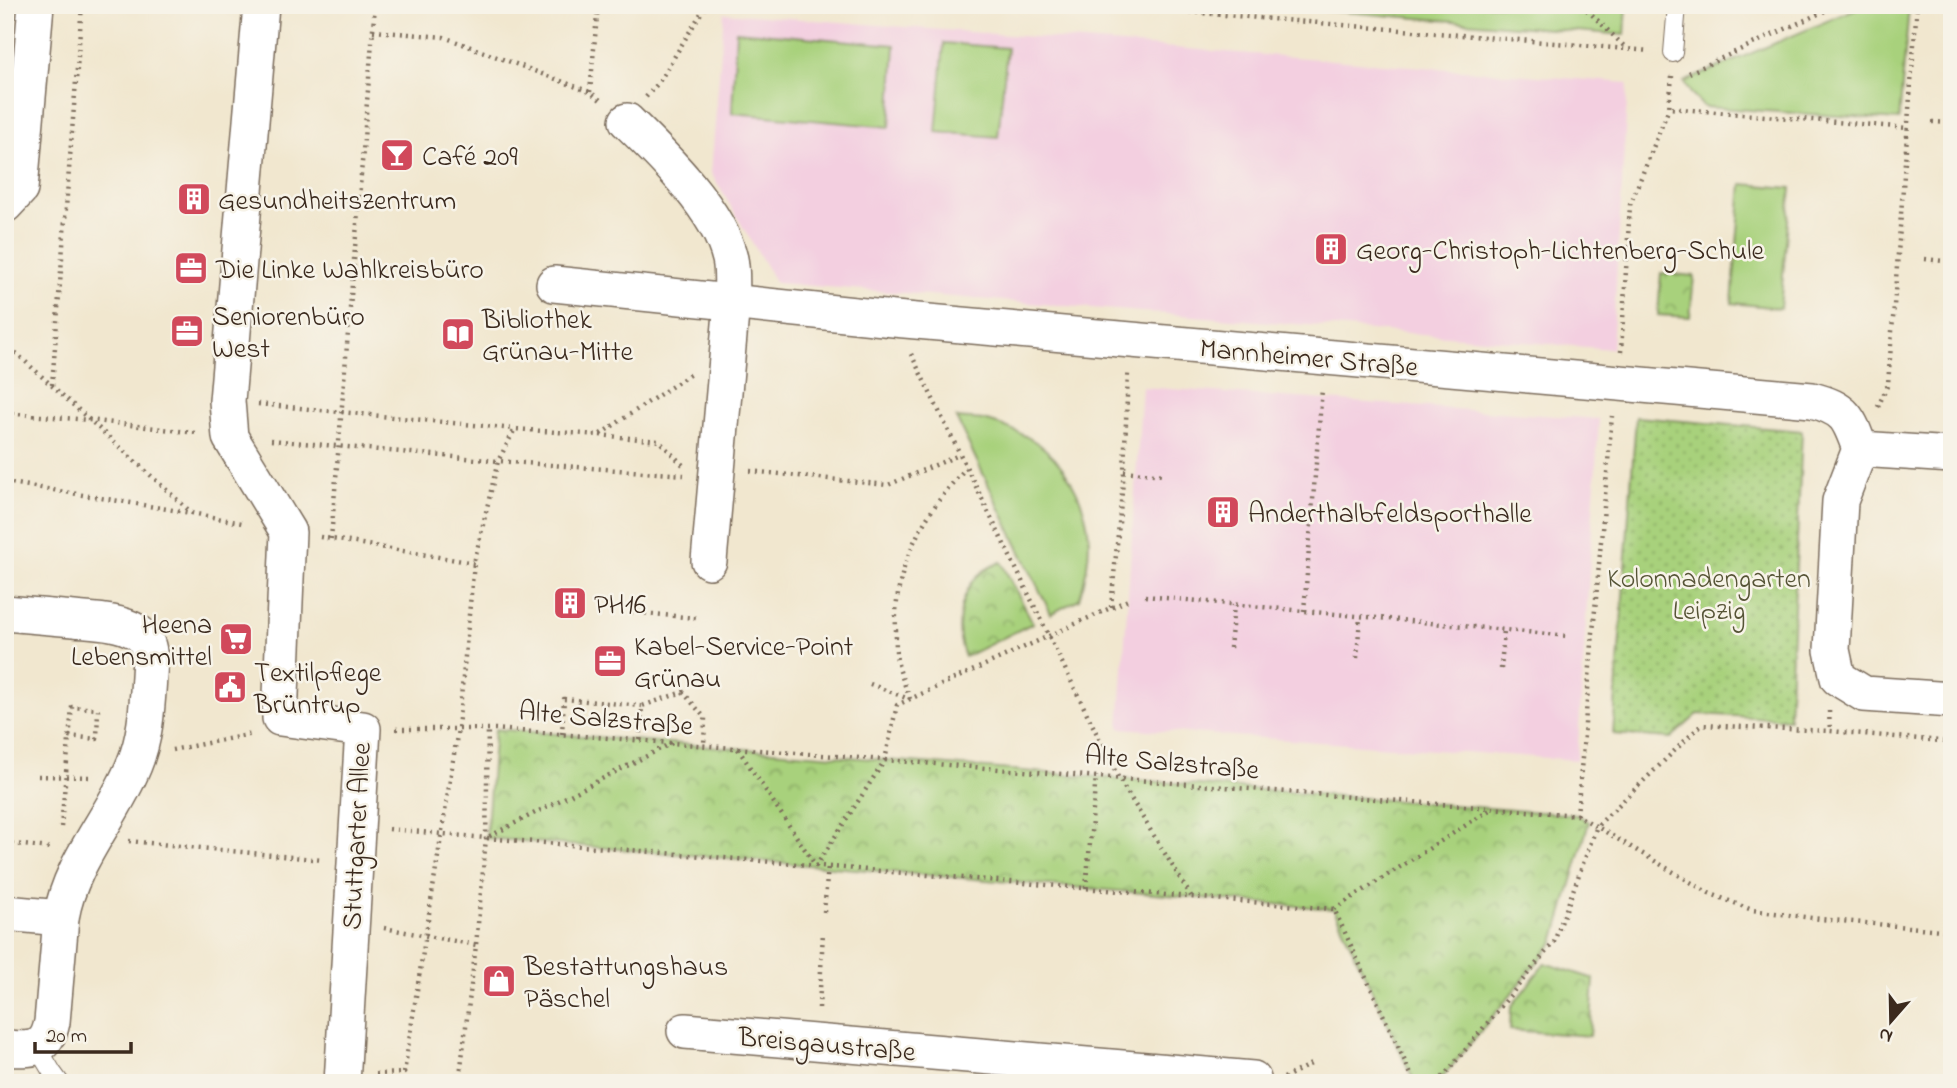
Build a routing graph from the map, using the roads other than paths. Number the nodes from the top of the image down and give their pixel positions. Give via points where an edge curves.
1 (36, 5) edge
2 (261, 5) edge
3 (1677, 5) edge
4 (1673, 53) road end
5 (627, 121) road end
6 (5, 205) edge
7 (554, 284) dead end
8 (732, 302) junction
9 (1860, 449) junction
10 (1952, 455) edge
11 (709, 561) dead end
12 (5, 613) edge
13 (1952, 701) edge
14 (5, 913) edge
15 (61, 918) junction
16 (685, 1031) dead end
17 (21, 1048) edge
18 (968, 1069) edge
19 (342, 1079) edge
20 (61, 1083) edge
21 (1253, 1083) edge

1 - 6 street via 20,189
2 - 19 street, Stuttgarter Allee via 227,401 230,437 288,532 280,718 363,730
3 - 4 lane
5 - 8 street via 665,157 714,219 730,259
7 - 8 street, Mannheimer Straße
8 - 9 street, Mannheimer Straße via 1812,400 1845,414
8 - 11 street
9 - 10 street
9 - 13 street via 1840,502 1832,650 1838,678 1864,694
12 - 15 street via 112,623 141,635 148,648 147,714 140,747 126,783 67,893
14 - 15 street
15 - 17 street via 48,1035
16 - 18 street, Breisgaustraße via 817,1042
17 - 20 lane
18 - 21 street, Breisgaustraße via 1253,1079

